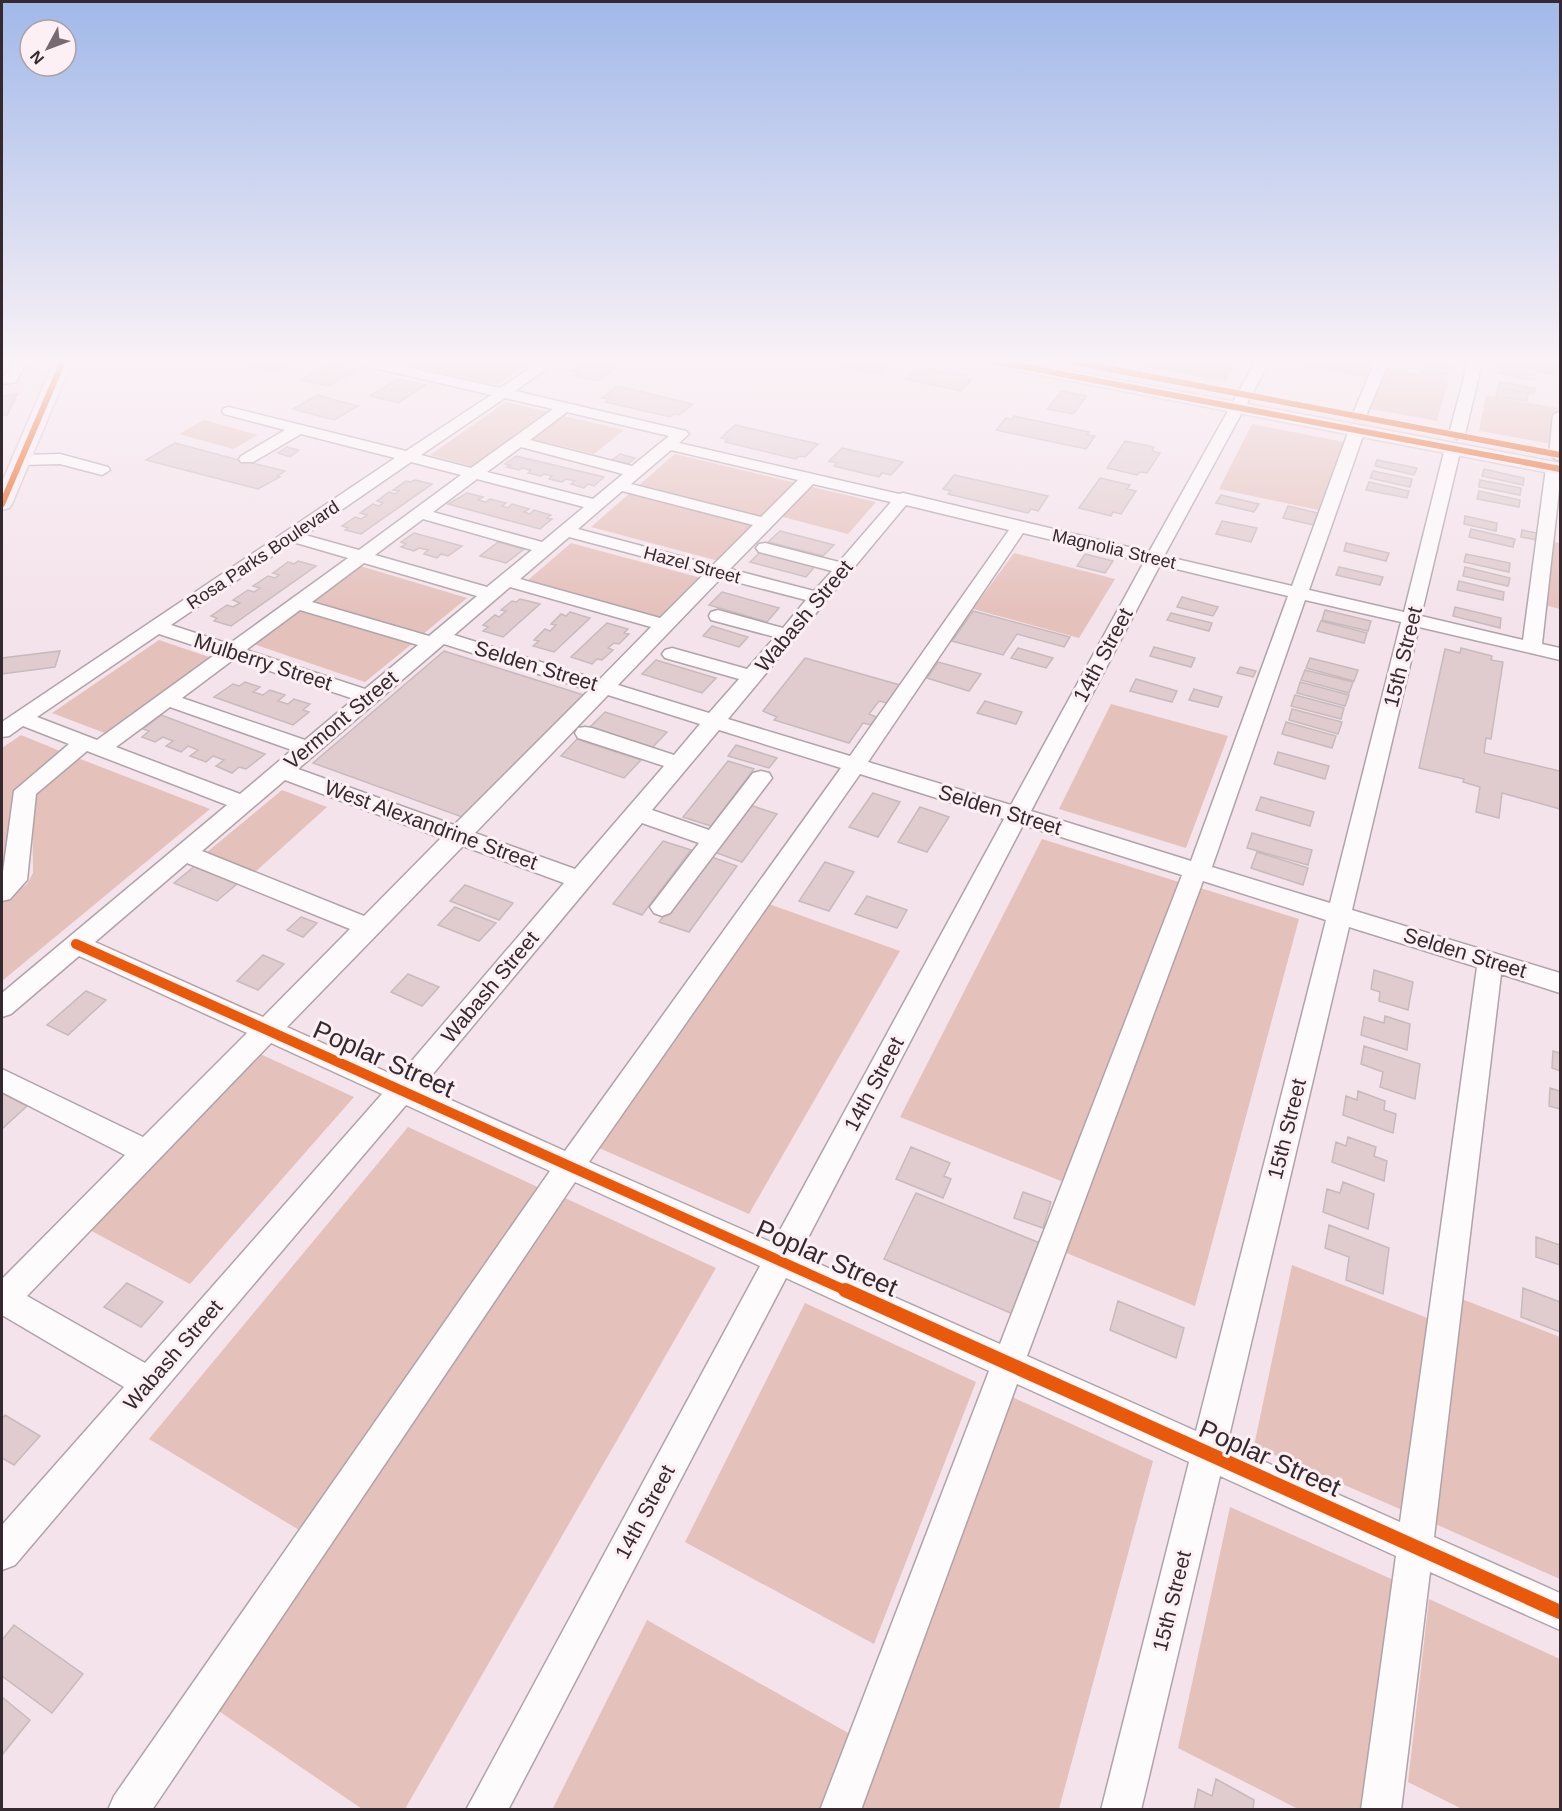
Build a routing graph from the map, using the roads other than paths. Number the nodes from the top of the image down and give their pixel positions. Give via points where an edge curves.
1 (24, 444) edge
2 (273, 444) edge
3 (355, 444) edge
4 (428, 444) edge
5 (515, 444) edge
6 (528, 444) edge
7 (670, 444) edge
8 (691, 444) edge
9 (1218, 444) edge
10 (1351, 444) edge
11 (1454, 444) edge
12 (1467, 444) edge
13 (1559, 444) edge
14 (408, 457) junction
15 (247, 459) dead end
16 (1558, 462) edge
17 (12, 469) edge
18 (102, 470) dead end
19 (636, 472) junction
20 (474, 474) junction
21 (809, 478) junction
22 (620, 486) junction
23 (903, 498) junction
24 (2, 502) edge
25 (596, 505) junction
26 (420, 513) junction
27 (765, 522) junction
28 (1019, 527) junction
29 (566, 531) junction
30 (291, 536) junction
31 (546, 548) junction
32 (765, 548) dead end
33 (361, 556) junction
34 (1155, 559) junction
35 (845, 569) junction
36 (716, 571) junction
37 (499, 587) junction
38 (1298, 592) junction
39 (818, 598) junction
40 (296, 603) junction
41 (718, 616) dead end
42 (1412, 619) junction
43 (663, 625) junction
44 (158, 627) junction
45 (788, 635) junction
46 (437, 640) junction
47 (1532, 647) junction
48 (231, 651) junction
49 (672, 654) dead end
50 (1560, 654) edge
51 (752, 677) junction
52 (603, 687) junction
53 (369, 697) junction
54 (167, 699) junction
55 (20, 718) junction
56 (715, 722) junction
57 (2, 731) edge
58 (585, 734) dead end
59 (91, 746) junction
60 (308, 748) junction
61 (679, 764) junction
62 (855, 765) junction
63 (282, 771) junction
64 (761, 778) dead end
65 (243, 803) junction
66 (637, 813) junction
67 (1018, 815) junction
68 (458, 835) junction
69 (714, 840) junction
70 (184, 853) junction
71 (1197, 870) junction
72 (580, 880) junction
73 (2, 893) edge
74 (662, 907) dead end
75 (1340, 914) junction
76 (368, 927) junction
77 (76, 944) junction
78 (1490, 961) junction
79 (1560, 982) edge
80 (2, 1007) edge
81 (267, 1030) junction
82 (2, 1080) edge
83 (402, 1091) junction
84 (146, 1152) junction
85 (570, 1166) junction
86 (780, 1260) junction
87 (2, 1299) edge
88 (1007, 1363) junction
89 (148, 1383) junction
90 (1208, 1453) junction
91 (1414, 1546) junction
92 (2, 1552) edge
93 (1560, 1612) edge
94 (128, 1809) edge
95 (486, 1809) edge
96 (840, 1809) edge
97 (1120, 1809) edge
98 (1382, 1809) edge

1 - 17 main road
2 - 15 street
3 - 14 street
4 - 14 street, Rosa Parks Boulevard
5 - 20 street
6 - 19 street
7 - 19 street, Vermont Street
8 - 21 street, Magnolia Street
9 - 34 street, 14th Street
10 - 38 street
11 - 42 street, 15th Street
12 - 16 main road
13 - 16 street
14 - 20 street
14 - 30 street, Rosa Parks Boulevard
16 - 47 street
17 - 18 street via 60,459
17 - 24 main road
19 - 22 street, Vermont Street
20 - 25 street
20 - 26 street
21 - 23 street, Magnolia Street
21 - 27 street
22 - 25 street, Vermont Street
22 - 27 street
23 - 28 street, Magnolia Street
23 - 35 street, Wabash Street
25 - 29 street, Vermont Street
26 - 31 street
26 - 33 street
27 - 36 street
28 - 34 street, Magnolia Street
28 - 62 street
29 - 31 street, Vermont Street
29 - 36 street, Hazel Street
30 - 33 street
30 - 44 street, Rosa Parks Boulevard
31 - 37 street, Vermont Street
32 - 35 street
33 - 37 street
33 - 40 street
34 - 38 street, Magnolia Street
34 - 67 street, 14th Street
35 - 39 street, Wabash Street
36 - 39 street, Hazel Street
36 - 43 street
37 - 43 street
37 - 46 street, Vermont Street
38 - 42 street, Magnolia Street
38 - 71 street
39 - 45 street, Wabash Street
40 - 46 street, Selden Street
40 - 48 street
41 - 45 street
42 - 47 street, Magnolia Street
42 - 75 street, 15th Street
43 - 52 street
44 - 48 street, Mulberry Street
44 - 55 street, Rosa Parks Boulevard
45 - 51 street, Wabash Street
46 - 52 street, Selden Street
46 - 53 street, Vermont Street
47 - 50 street, Magnolia Street
48 - 53 street, Mulberry Street
48 - 54 street
49 - 51 street
51 - 56 street, Wabash Street
52 - 56 street, Selden Street
52 - 68 street
53 - 60 street, Vermont Street
54 - 59 street
54 - 60 street
55 - 57 street, Rosa Parks Boulevard
55 - 59 street
56 - 61 street, Wabash Street
56 - 62 street, Selden Street
58 - 61 street
59 - 65 street
59 - 73 street via 25,791 15,880
60 - 63 street, Vermont Street
61 - 66 street, Wabash Street
62 - 67 street, Selden Street
62 - 85 street
63 - 65 street, Vermont Street
63 - 68 street, West Alexandrine Street
64 - 69 street
65 - 70 street, Vermont Street
66 - 69 street
66 - 72 street, Wabash Street
67 - 71 street, Selden Street
67 - 86 street, 14th Street
68 - 72 street, West Alexandrine Street
68 - 76 street
69 - 74 street
70 - 76 street
70 - 77 street, Vermont Street
71 - 75 street, Selden Street
71 - 88 street
72 - 83 street, Wabash Street
75 - 78 street, Selden Street
75 - 90 street, 15th Street
76 - 81 street
77 - 80 street, Vermont Street
77 - 81 street, Poplar Street
78 - 79 street, Selden Street
78 - 91 street
81 - 83 street, Poplar Street
81 - 84 street
82 - 84 street
83 - 85 street, Poplar Street
83 - 89 street, Wabash Street
84 - 87 street
85 - 86 street, Poplar Street
85 - 94 street
86 - 88 street, Poplar Street
86 - 95 street, 14th Street
87 - 89 street
88 - 90 street, Poplar Street
88 - 96 street
89 - 92 street, Wabash Street
90 - 91 street, Poplar Street
90 - 97 street, 15th Street
91 - 93 street, Poplar Street
91 - 98 street

